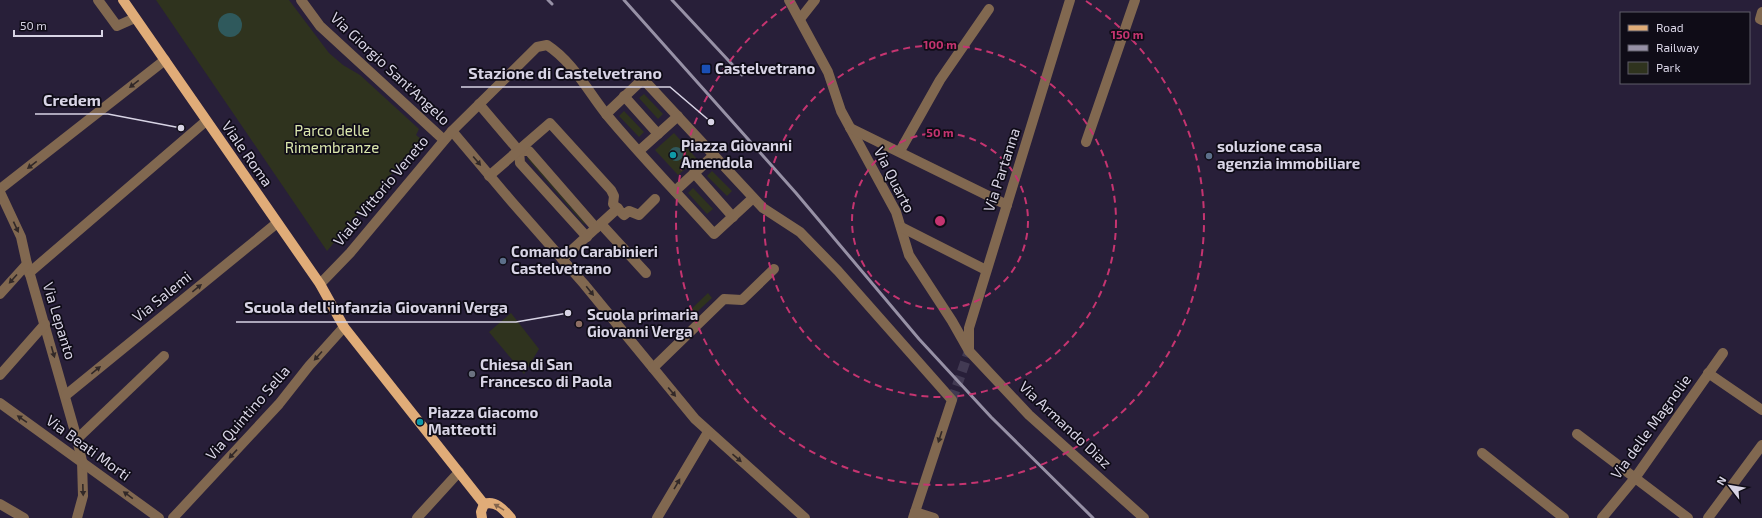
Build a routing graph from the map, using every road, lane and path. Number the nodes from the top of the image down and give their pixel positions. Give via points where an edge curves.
1 (98, 0) edge
2 (123, 0) edge
3 (301, 0) edge
4 (790, 0) edge
5 (815, 0) edge
6 (1070, 0) edge
7 (1135, 0) edge
8 (989, 9) dead end
9 (1762, 12) edge
10 (135, 18) junction
11 (800, 19) junction
12 (1762, 20) edge
13 (165, 60) junction
14 (624, 96) junction
15 (479, 104) junction
16 (603, 110) junction
17 (678, 116) junction
18 (206, 121) junction
19 (850, 128) junction
20 (452, 131) junction
21 (658, 134) junction
22 (444, 140) junction
23 (1086, 142) dead end
24 (519, 151) junction
25 (639, 151) junction
26 (900, 151) junction
27 (714, 155) junction
28 (694, 173) junction
29 (490, 176) junction
30 (0, 191) edge
31 (675, 191) junction
32 (754, 198) junction
33 (655, 199) dead end
34 (1007, 205) junction
35 (618, 208) junction
36 (3, 209) edge
37 (733, 216) junction
38 (277, 223) junction
39 (599, 226) junction
40 (901, 227) junction
41 (587, 237) junction
42 (562, 259) junction
43 (28, 268) junction
44 (774, 269) dead end
45 (986, 270) junction
46 (646, 273) dead end
47 (320, 284) junction
48 (0, 294) edge
49 (45, 324) junction
50 (344, 327) junction
51 (968, 351) junction
52 (1723, 353) dead end
53 (164, 356) dead end
54 (653, 368) junction
55 (1708, 373) junction
56 (0, 375) edge
57 (66, 395) junction
58 (0, 403) edge
59 (1762, 410) edge
60 (708, 432) junction
61 (1577, 434) dead end
62 (77, 439) junction
63 (1762, 445) edge
64 (1482, 453) dead end
65 (82, 461) junction
66 (459, 472) junction
67 (1635, 478) junction
68 (0, 504) edge
69 (484, 504) junction
70 (914, 515) edge
71 (24, 518) edge
72 (77, 518) edge
73 (159, 518) edge
74 (173, 518) edge
75 (417, 518) edge
76 (482, 518) edge
77 (511, 518) edge
78 (657, 518) edge
79 (805, 518) edge
80 (934, 518) edge
81 (1144, 518) edge
82 (1564, 518) edge
83 (1602, 518) edge
84 (1688, 518) edge
85 (1708, 518) edge

1 - 10 street via 117,26
2 - 10 main road, Viale Roma
3 - 22 street, Via Giorgio Sant'Angelo via 320,26
4 - 11 street, Via Quarto
5 - 11 street
6 - 34 street, Via Partanna
7 - 23 street
8 - 26 street via 940,80
9 - 12 street
10 - 13 main road, Viale Roma
11 - 19 street, Via Quarto via 828,72 841,111
13 - 18 main road, Viale Roma
13 -> 30 street
14 - 16 street
14 - 17 street via 643,79
14 - 21 street
15 - 16 street, Viale Vittorio Veneto via 537,47 548,45 558,52 578,75
15 - 20 street, Viale Vittorio Veneto
15 - 24 street
16 - 25 street
17 - 21 street
17 - 27 street
18 - 38 main road, Viale Roma
18 - 43 street
19 - 26 street
19 - 40 street, Via Quarto via 896,212
20 - 22 street, Viale Vittorio Veneto
20 -> 29 street
21 - 25 street
22 - 47 street, Viale Vittorio Veneto via 350,253
24 - 29 street
24 - 35 street via 550,123 611,190 614,196 613,204
24 - 39 street via 529,151
24 - 41 street via 520,163
25 - 31 street
26 - 34 street
27 - 28 street
27 - 32 street
28 - 31 street
28 - 37 street
29 - 42 street
30 - 36 street, Via Lepanto
31 - 37 street via 714,234
32 - 37 street
32 -> 70 street via 763,208 800,232 952,400
33 - 35 street via 639,215 629,211 624,215
34 - 45 street, Via Partanna
35 - 39 street
36 -> 43 street, Via Lepanto via 21,237
38 - 47 main road, Viale Roma
57 -> 38 street, Via Salemi
39 - 41 street
39 - 46 street
40 - 45 street
40 - 51 street, Via Quarto via 908,255 942,304
41 - 42 street
42 -> 54 street
43 -> 48 street
43 - 49 street, Via Lepanto
44 - 54 street via 742,300 724,299
45 - 51 street, Via Partanna via 969,328
47 - 50 main road, Viale Roma
49 - 56 street
49 -> 57 street, Via Lepanto
50 - 66 main road
50 -> 74 street, Via Quintino Sella via 279,404
51 - 81 street, Via Armando Diaz via 1030,415
52 - 55 street, Via delle Magnolie
53 - 62 street
54 -> 60 street
55 - 59 street
55 - 67 street, Via delle Magnolie
57 - 62 street, Via Lepanto
65 -> 58 street, Via Beati Morti
78 -> 60 street
60 -> 79 street
61 - 67 street
62 - 65 street, Via Lepanto
63 - 85 street
64 - 82 street
65 -> 72 street, Via Lepanto via 84,496
73 -> 65 street, Via Beati Morti
66 - 69 main road
66 - 75 street
67 - 83 street, Via delle Magnolie
67 - 84 street
68 - 71 street
69 - 76 main road
77 -> 69 main road via 499,506 492,503
70 - 80 street

